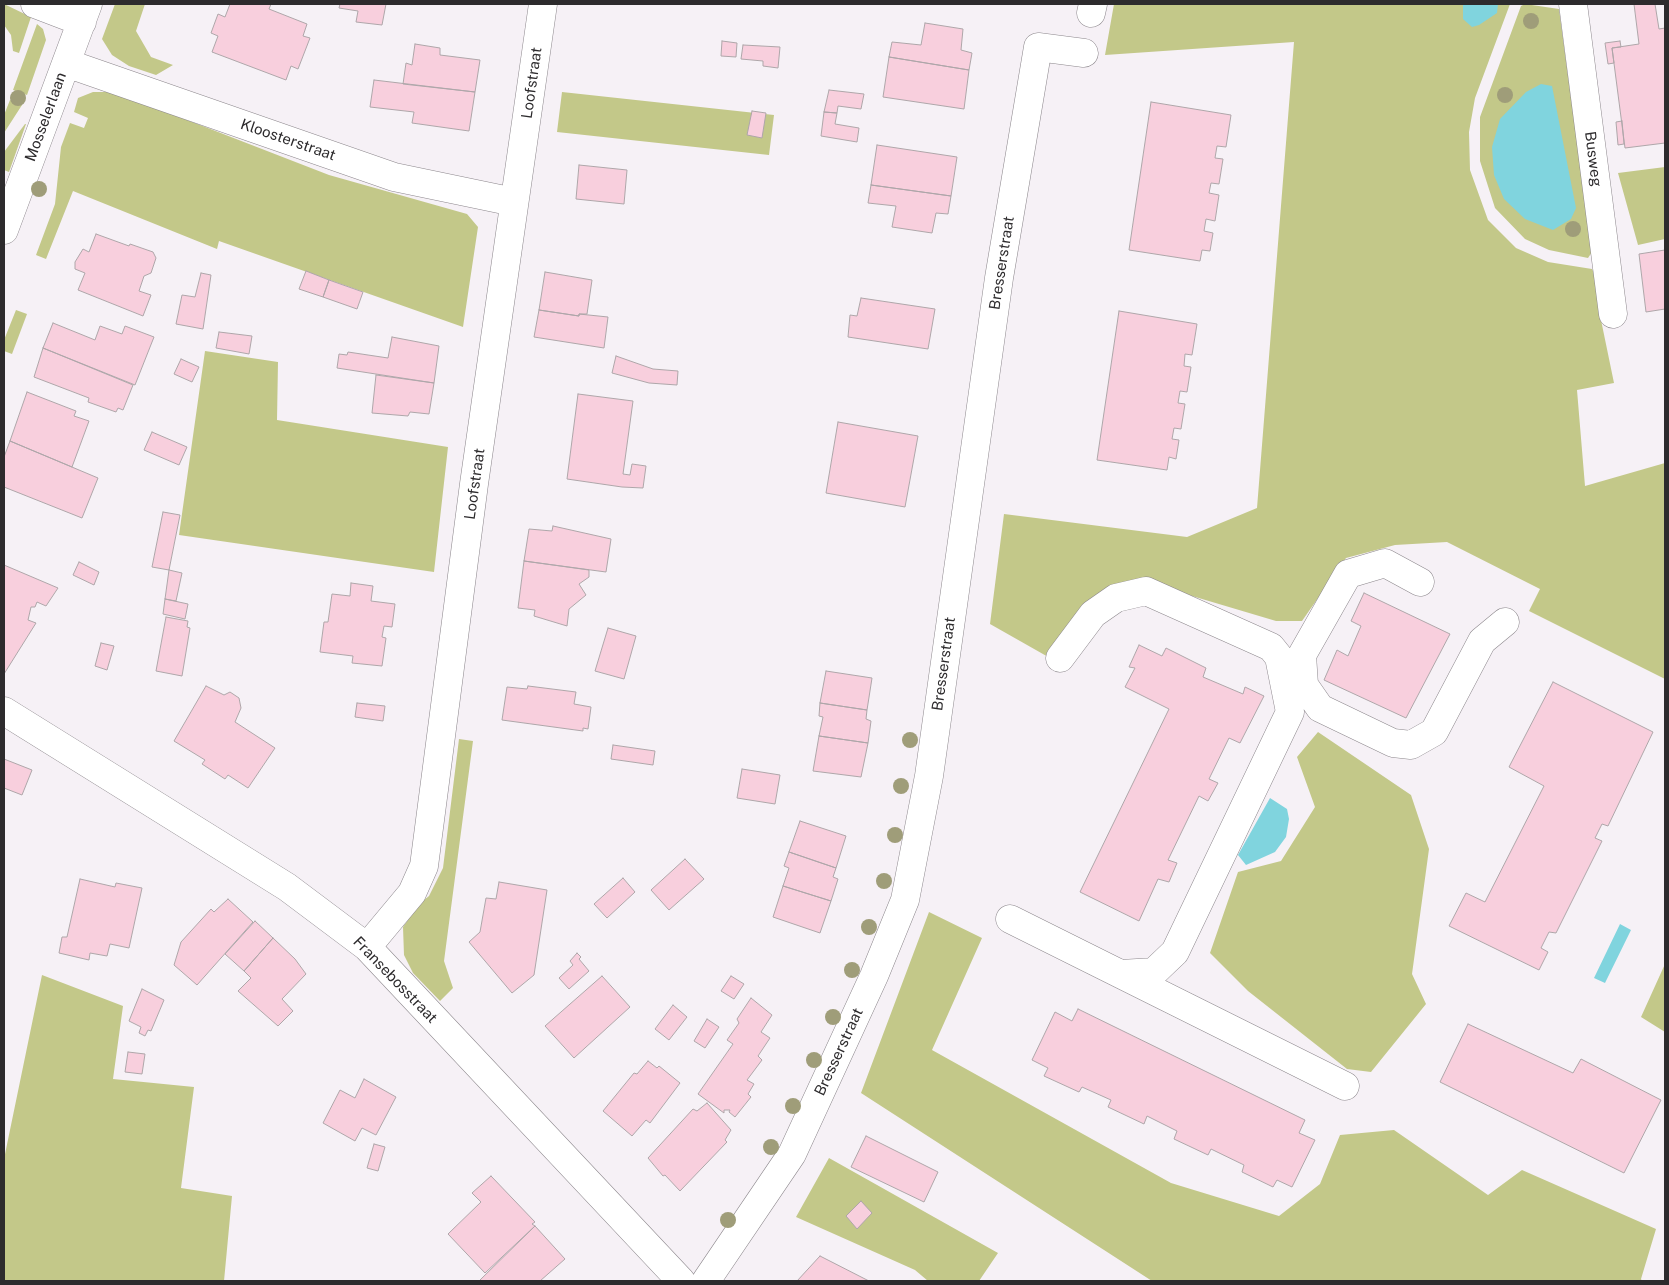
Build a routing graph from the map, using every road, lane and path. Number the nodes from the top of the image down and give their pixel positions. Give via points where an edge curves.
1 (35, 4) edge
2 (543, 4) edge
3 (1573, 4) edge
4 (85, 13) edge
5 (1084, 53) dead end
6 (66, 63) junction
7 (514, 202) junction
8 (4, 230) edge
9 (1613, 314) dead end
10 (1420, 582) dead end
11 (1504, 622) dead end
12 (1060, 658) dead end
13 (4, 711) edge
14 (1010, 919) dead end
15 (367, 947) junction
16 (1122, 974) junction
17 (1345, 1086) dead end
18 (682, 1281) edge
19 (706, 1281) edge

1 - 4 street
2 - 7 street, Loofstraat
3 - 9 street, Busweg
4 - 6 street, Mosselerlaan
5 - 19 street, Bresserstraat via 1038,47 999,278 929,776 905,900 874,976 792,1154
6 - 7 street, Kloosterstraat via 394,177
6 - 8 street, Mosselerlaan
7 - 15 street, Loofstraat via 424,866 412,893
10 - 11 street via 1386,563 1348,574 1302,655 1304,685 1320,708 1393,743 1411,745 1434,732 1482,641
12 - 16 street via 1093,614 1116,598 1146,591 1271,647 1279,657 1290,712 1175,952 1154,972
13 - 15 street, Fransebosstraat via 287,887
14 - 16 street
15 - 18 street, Fransebosstraat
16 - 17 street

